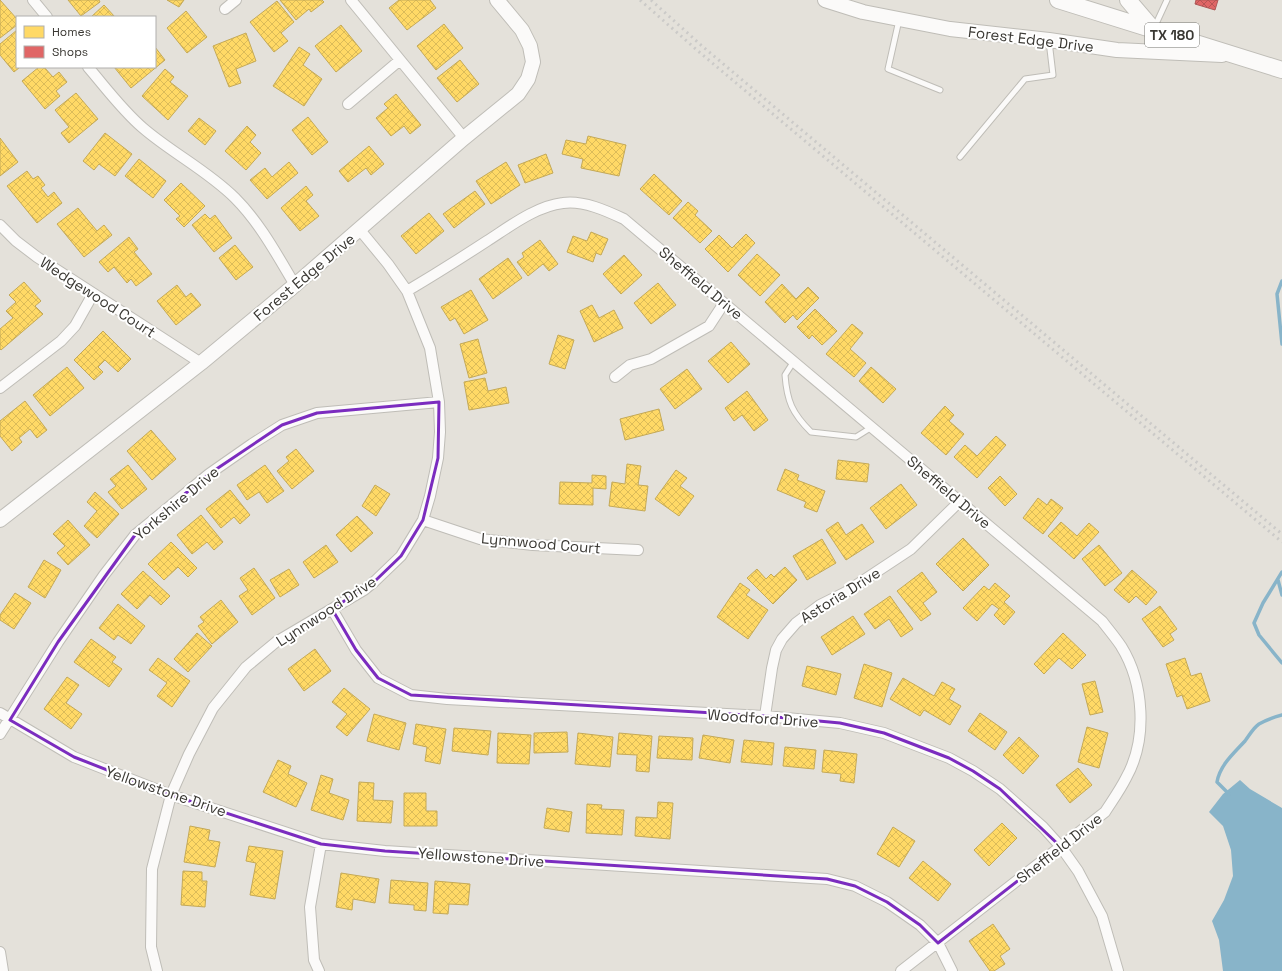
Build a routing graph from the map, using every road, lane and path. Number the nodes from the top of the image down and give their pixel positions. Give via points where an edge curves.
1 (33, 0) edge
2 (236, 0) edge
3 (351, 0) edge
4 (497, 0) edge
5 (825, 0) edge
6 (1061, 0) edge
7 (1128, 0) edge
8 (1167, 0) edge
9 (225, 9) dead end
10 (46, 16) edge
11 (899, 19) junction
12 (1153, 29) junction
13 (1049, 40) junction
14 (1240, 56) junction
15 (400, 60) junction
16 (89, 68) edge
17 (1282, 70) edge
18 (940, 90) dead end
19 (348, 104) dead end
20 (464, 138) junction
21 (960, 157) dead end
22 (0, 225) edge
23 (360, 230) junction
24 (295, 285) junction
25 (407, 291) junction
26 (93, 294) junction
27 (724, 303) junction
28 (794, 361) junction
29 (201, 363) junction
30 (616, 377) dead end
31 (0, 388) edge
32 (439, 402) junction
33 (872, 427) junction
34 (960, 501) junction
35 (0, 520) edge
36 (423, 520) junction
37 (638, 550) dead end
38 (332, 609) junction
39 (0, 713) edge
40 (765, 716) junction
41 (10, 720) junction
42 (0, 734) edge
43 (171, 795) junction
44 (321, 844) junction
45 (1061, 847) junction
46 (938, 943) junction
47 (0, 952) edge
48 (3, 971) edge
49 (157, 971) edge
50 (319, 971) edge
51 (901, 971) edge
52 (952, 971) edge
53 (1118, 971) edge

1 - 10 street
2 - 9 street
3 - 15 street
4 - 20 street, Forest Edge Drive via 522,30 530,46 533,62 528,78 518,94
5 - 11 street, Forest Edge Drive via 863,12
6 - 12 main road, TX 180
7 - 12 main road
8 - 12 lane
11 - 13 street, Forest Edge Drive via 950,29
11 - 18 lane via 888,70
12 - 14 main road, TX 180
13 - 14 street, Forest Edge Drive via 1117,50
13 - 21 lane via 1053,75 1025,79
14 - 17 main road, TX 180
15 - 19 street
15 - 20 street
16 - 24 street via 143,128 235,198 258,224
20 - 23 street, Forest Edge Drive
22 - 26 street, Wedgewood Court via 37,258
23 - 24 street, Forest Edge Drive
23 - 25 street, Lynnwood Drive
24 - 29 street, Forest Edge Drive
25 - 27 street, Sheffield Drive via 524,217 564,202 600,207 624,219
25 - 32 street, Lynnwood Drive via 430,348
26 - 29 street, Wedgewood Court
26 - 31 street via 75,326 61,341
27 - 28 street, Sheffield Drive
27 - 30 street via 709,326 651,359 630,365
28 - 33 street, Sheffield Drive
28 - 33 lane via 786,375 790,404 811,432 856,437
29 - 35 street, Forest Edge Drive
32 - 36 street, Lynnwood Drive via 438,458
32 - 41 street, Yorkshire Drive via 317,413 282,426 209,474 135,535 58,642
33 - 34 street, Sheffield Drive
34 - 40 street, Astoria Drive via 911,549 820,606 796,623 782,638 772,668
34 - 45 street, Sheffield Drive via 1102,621 1121,646 1133,670 1140,703 1141,725 1139,746 1127,777 1105,812
36 - 37 street, Lynnwood Court via 480,539 533,545
36 - 38 street, Lynnwood Drive via 401,556 375,581
38 - 40 street, Woodford Drive via 356,650 378,678 411,695 455,700
38 - 43 street, Lynnwood Drive via 276,642 246,667 213,708
39 - 41 street, Yellowstone Drive
40 - 45 street, Woodford Drive via 840,723 884,733 949,758 1000,789 1043,827
41 - 42 street, Yorkshire Drive
41 - 43 street, Yellowstone Drive via 74,757
43 - 44 street, Yellowstone Drive
43 - 49 street, Lynnwood Drive via 152,869 152,947
44 - 46 street, Yellowstone Drive via 385,851 828,879 855,886 887,902 920,925
44 - 50 street via 310,907 314,960
45 - 46 street, Sheffield Drive
45 - 53 street, Woodford Drive via 1078,871 1102,916
46 - 51 street, Sheffield Drive
46 - 52 street, Yellowstone Drive
47 - 48 street

